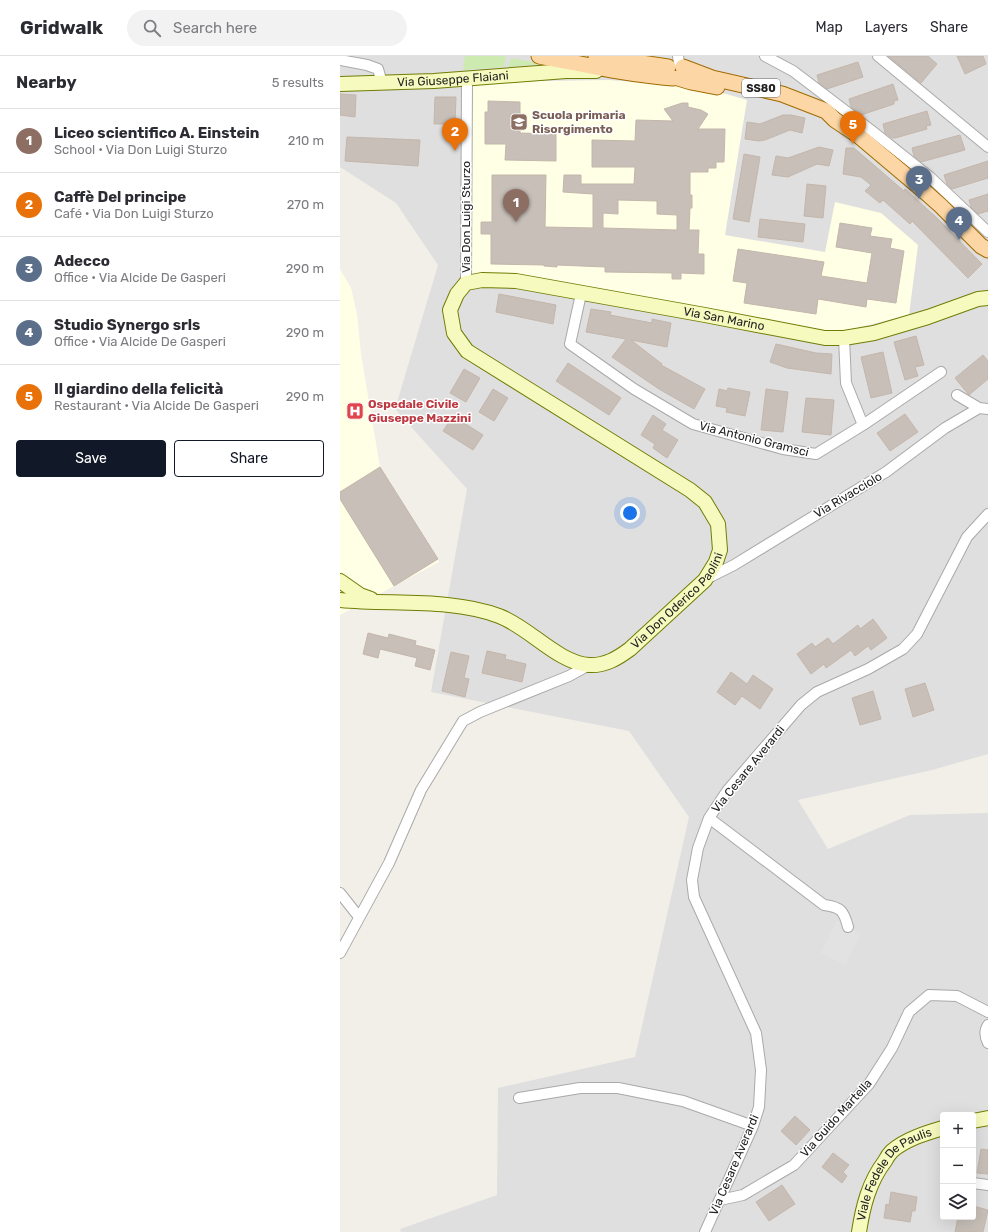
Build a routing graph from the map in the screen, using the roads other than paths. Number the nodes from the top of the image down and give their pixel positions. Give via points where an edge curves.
1 (539, 56) edge
2 (596, 56) edge
3 (765, 56) edge
4 (879, 56) edge
5 (340, 60) edge
6 (581, 64) junction
7 (618, 65) junction
8 (675, 66) edge
9 (566, 71) junction
10 (467, 78) junction
11 (382, 83) junction
12 (340, 84) edge
13 (988, 147) edge
14 (987, 228) edge
15 (984, 248) edge
16 (988, 259) edge
17 (466, 283) junction
18 (581, 294) junction
19 (985, 295) edge
20 (844, 338) junction
21 (941, 372) dead end
22 (957, 395) dead end
23 (983, 409) edge
24 (863, 425) junction
25 (988, 514) edge
26 (705, 580) junction
27 (340, 581) edge
28 (340, 600) edge
29 (383, 603) junction
30 (589, 665) junction
31 (709, 818) junction
32 (340, 893) edge
33 (359, 917) junction
34 (848, 927) dead end
35 (340, 953) edge
36 (988, 1012) edge
37 (988, 1025) edge
38 (988, 1043) edge
39 (519, 1098) dead end
40 (988, 1118) edge
41 (976, 1121) edge
42 (753, 1126) junction
43 (940, 1129) edge
44 (976, 1183) edge
45 (988, 1185) edge
46 (720, 1200) junction
47 (705, 1232) edge
48 (859, 1232) edge

1 - 6 main road, SS80
2 - 7 main road, SS80
3 - 14 street via 793,71 872,131 932,178
4 - 13 street
5 - 11 street via 378,69
6 - 7 main road, SS80
6 - 9 street, Via Giuseppe Flaiani
7 - 8 main road, Via Giuseppe Flaiani / SS80 via 658,77
7 - 9 street, Via Giuseppe Flaiani
8 - 15 main road, SS80 via 690,82 768,98 835,120 909,178
9 - 10 street, Via Giuseppe Flaiani
10 - 11 street, Via Giuseppe Flaiani
10 - 17 street, Via Don Luigi Sturzo
11 - 12 street, Via Giuseppe Flaiani
15 - 16 main road, SS80
17 - 18 street, Via San Marino via 482,280 516,281
17 - 26 street, Via Don Oderico Paolini via 457,294 450,310 454,333 467,351 690,490 705,502 718,524 720,550
18 - 20 street, Via San Marino via 825,338
18 - 24 street, Via Antonio Gramsci via 570,344 634,389 693,424 783,449 816,454
19 - 20 street, Via San Marino via 928,317 874,333
20 - 24 street via 846,383
21 - 24 street, Via Antonio Gramsci
22 - 23 street
23 - 26 street, Via Rivacciolo via 946,428 886,472
25 - 31 street, Via Cesare Averardi via 967,537 917,634 903,649 868,669 817,692 801,705 727,791
26 - 30 street, Via Don Oderico Paolini via 618,658 603,664
27 - 29 street via 360,595
28 - 29 street, Via Don Oderico Paolini
29 - 30 street, Via Don Oderico Paolini via 436,604 500,616 561,656
30 - 33 street via 463,721 421,790 389,864
31 - 34 street via 824,905 845,914
31 - 42 street, Via Cesare Averardi via 698,848 692,880 694,897 756,1033 761,1070 759,1107
32 - 33 street
33 - 35 street
36 - 46 street, Via Guido Martella via 957,996 930,995 909,1012 892,1048 868,1084 794,1165 743,1196
37 - 38 street via 985,1032
39 - 42 street via 580,1088 618,1088 683,1101
40 - 41 street
42 - 46 street, Via Cesare Averardi
43 - 48 street, Viale Fedele De Paulis via 924,1134 892,1151 878,1170 870,1187
44 - 45 street
46 - 47 street, Via Cesare Averardi

